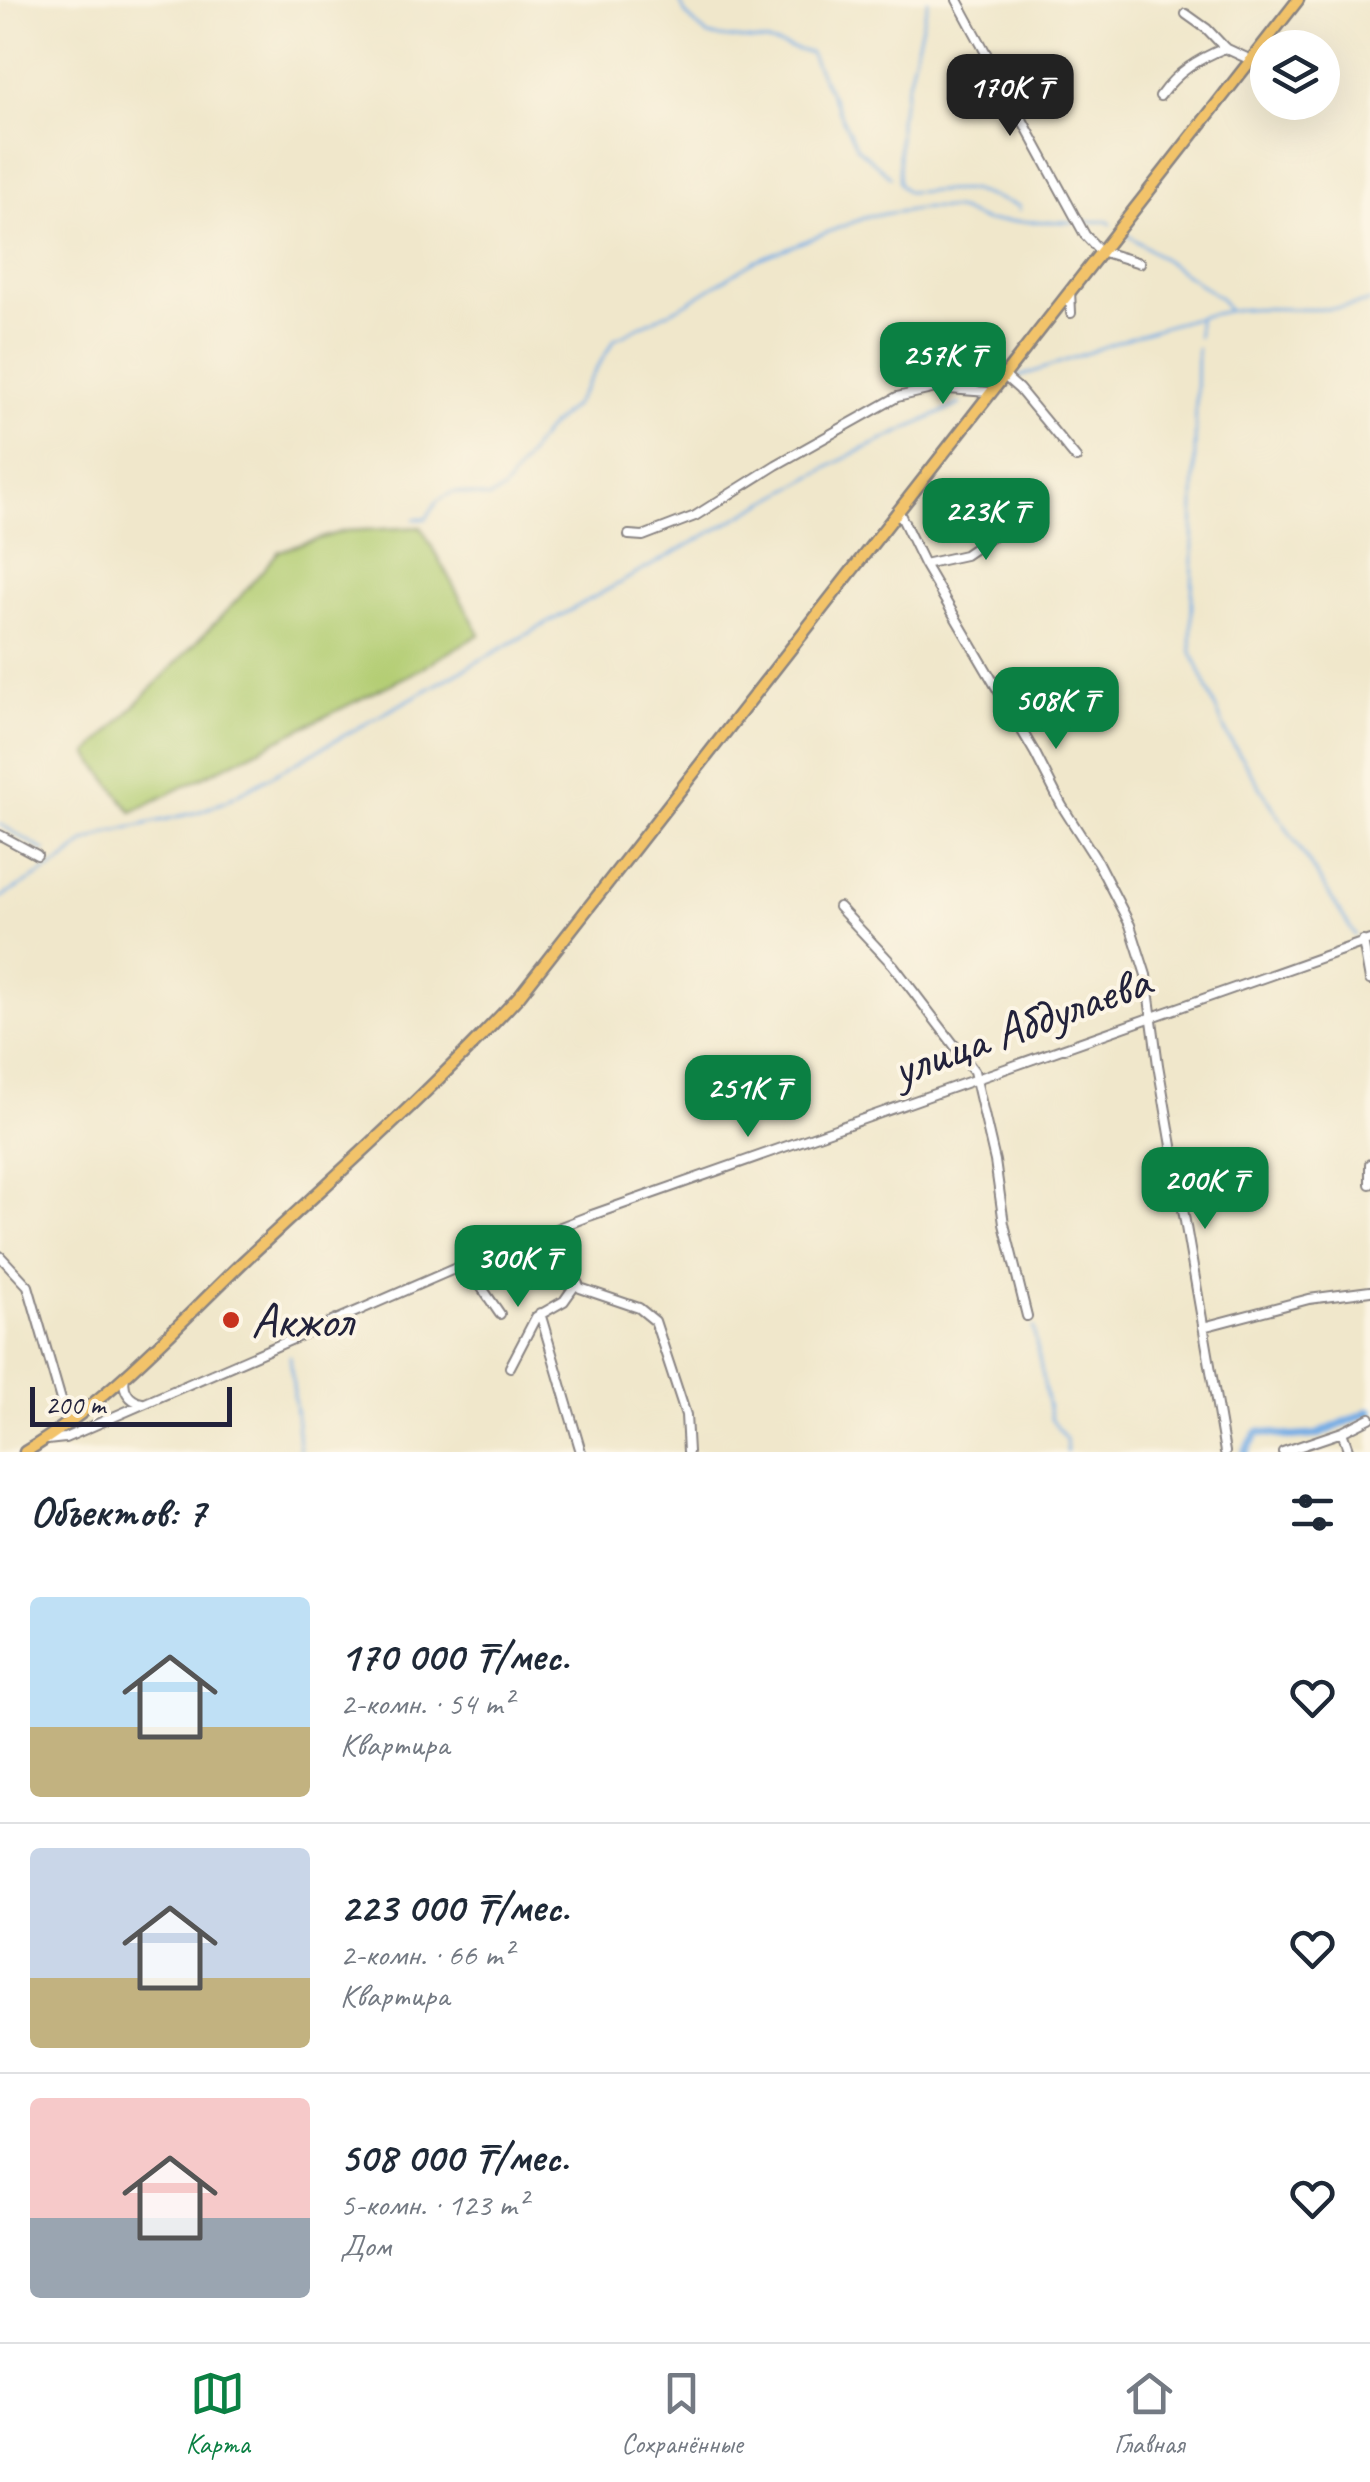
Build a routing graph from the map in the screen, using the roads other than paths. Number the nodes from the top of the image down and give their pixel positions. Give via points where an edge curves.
1 (1298, 0) edge
2 (960, 1) edge
3 (1186, 14) dead end
4 (1274, 30) edge
5 (1225, 48) junction
6 (1250, 60) edge
7 (1250, 61) edge
8 (1160, 96) dead end
9 (1100, 251) junction
10 (1140, 263) dead end
11 (1070, 290) junction
12 (1071, 313) dead end
13 (1002, 374) junction
14 (1030, 388) dead end
15 (1019, 389) junction
16 (988, 392) junction
17 (1076, 458) dead end
18 (898, 510) junction
19 (1032, 514) dead end
20 (629, 535) dead end
21 (924, 564) junction
22 (0, 835) edge
23 (38, 854) dead end
24 (839, 907) dead end
25 (1366, 941) edge
26 (1370, 980) edge
27 (1154, 1015) junction
28 (976, 1078) junction
29 (1370, 1164) edge
30 (1370, 1184) edge
31 (552, 1231) junction
32 (0, 1256) edge
33 (470, 1262) junction
34 (576, 1284) junction
35 (1370, 1291) edge
36 (540, 1312) junction
37 (500, 1314) dead end
38 (1027, 1316) dead end
39 (1203, 1327) junction
40 (510, 1367) dead end
41 (126, 1372) junction
42 (146, 1402) junction
43 (76, 1416) junction
44 (1370, 1418) edge
45 (1342, 1432) junction
46 (46, 1440) junction
47 (25, 1452) edge
48 (581, 1452) edge
49 (688, 1452) edge
50 (1226, 1452) edge
51 (1283, 1452) edge
52 (1349, 1452) edge

1 - 4 highway
2 - 9 street via 1081,229
3 - 5 street
5 - 6 street
5 - 8 street via 1188,66
7 - 9 highway
9 - 10 street
9 - 11 highway
11 - 12 street
11 - 13 highway
13 - 15 street
13 - 16 highway
14 - 15 street
15 - 17 street
16 - 18 highway
16 - 20 street via 936,388 896,397 695,516 644,536
18 - 21 street
18 - 41 highway via 512,1003
19 - 21 street via 965,555
21 - 27 street via 1106,877 1138,947
22 - 23 street
24 - 28 street via 892,965
25 - 26 street
25 - 27 street, улица Абдулаева
27 - 28 street, улица Абдулаева
27 - 39 street via 1174,1181
28 - 31 street, улица Абдулаева
28 - 38 street
29 - 30 street
31 - 33 street, улица Абдулаева
31 - 34 street
32 - 43 street via 28,1286 61,1400
33 - 37 street
33 - 42 street, улица Абдулаева
34 - 36 street via 564,1301
34 - 49 street via 652,1315 686,1415
35 - 39 street via 1309,1299
36 - 40 street
36 - 48 street
39 - 50 street
41 - 42 street via 128,1394
41 - 43 highway
42 - 46 street, улица Абдулаева
43 - 46 highway
44 - 45 street
45 - 51 street
45 - 52 street
46 - 47 highway

